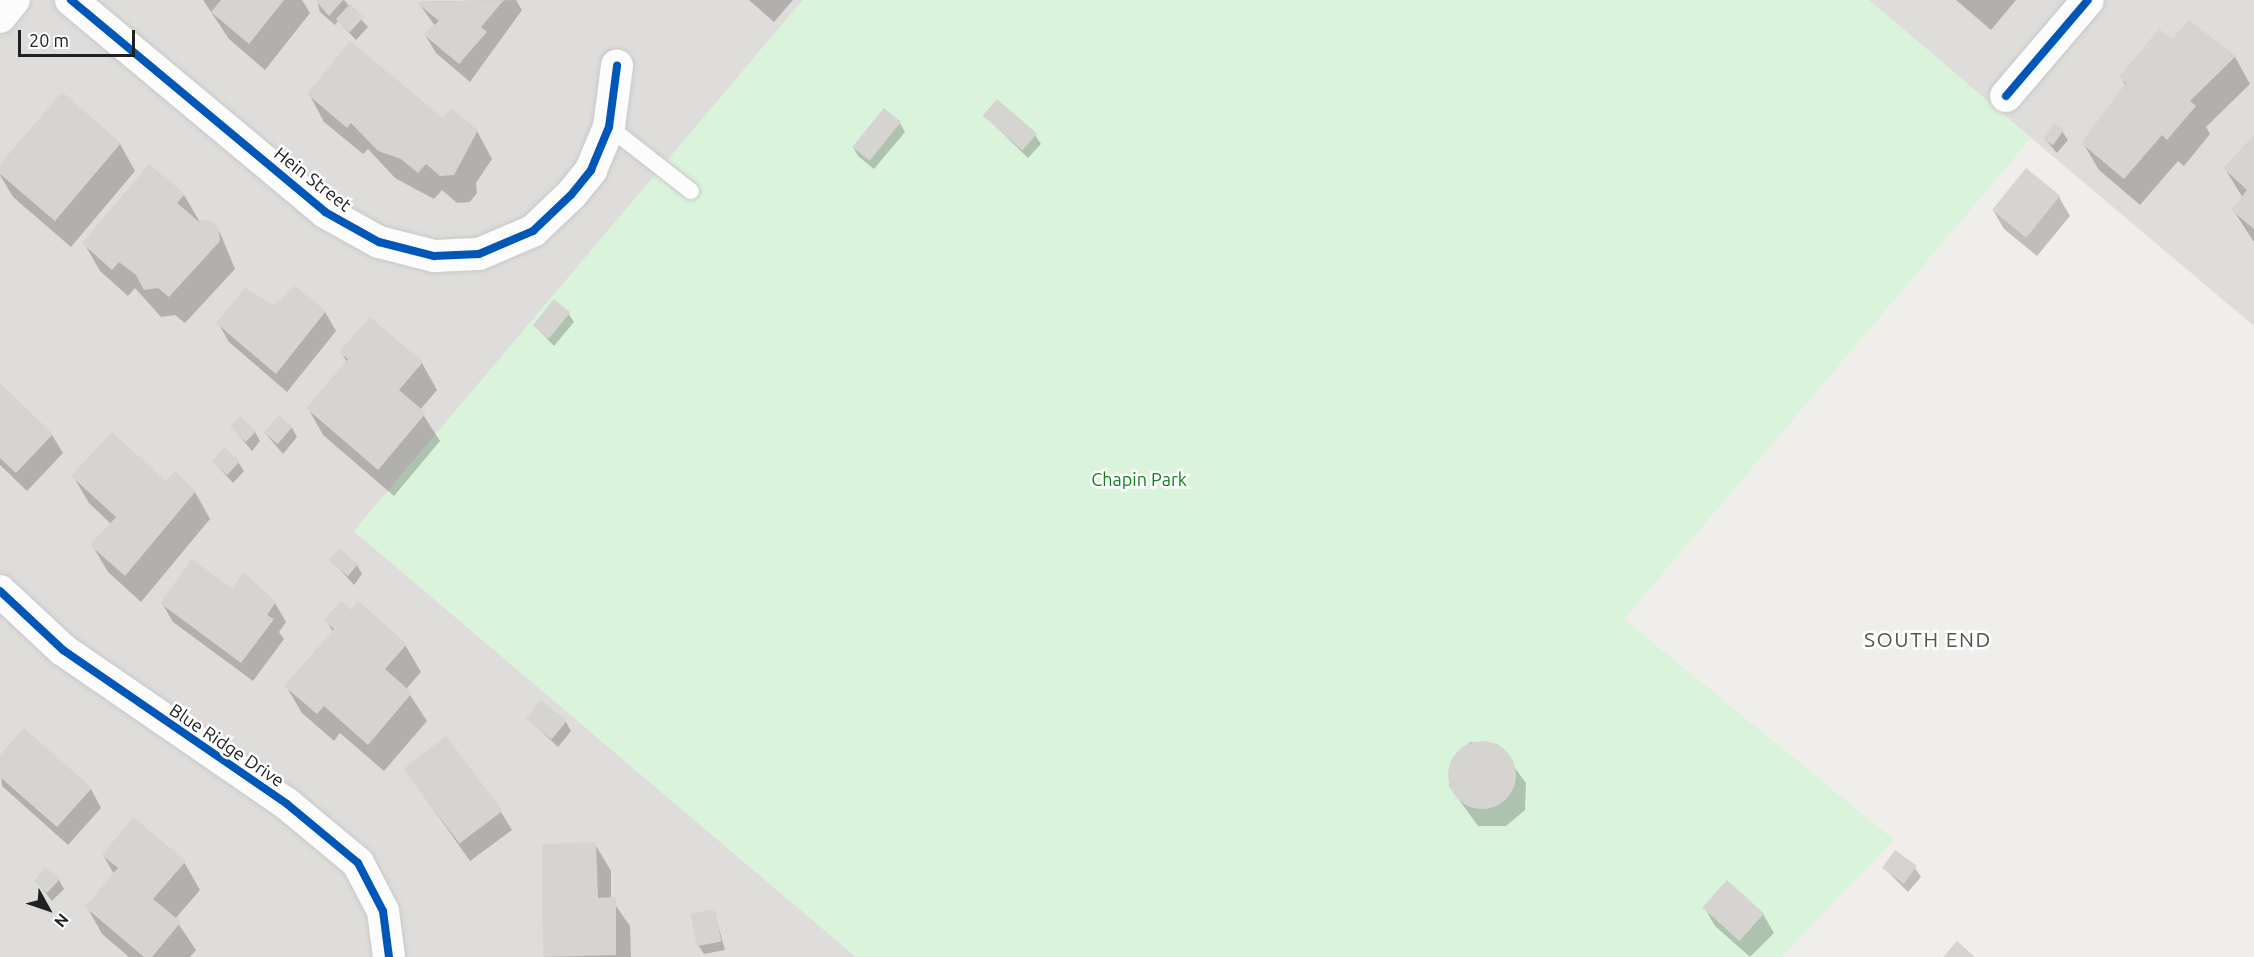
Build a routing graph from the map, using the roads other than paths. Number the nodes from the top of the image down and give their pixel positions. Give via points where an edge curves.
1 (14, 0) edge
2 (71, 0) edge
3 (2088, 0) edge
4 (0, 17) edge
5 (617, 66) dead end
6 (2006, 96) dead end
7 (609, 127) junction
8 (691, 191) dead end
9 (0, 591) edge
10 (389, 957) edge

1 - 4 street
2 - 7 street, Hein Street via 325,212 379,242 434,256 479,254 533,231 591,170
3 - 6 street
5 - 7 street, Hein Street
7 - 8 lane
9 - 10 street, Blue Ridge Drive via 63,650 287,804 358,863 382,911

